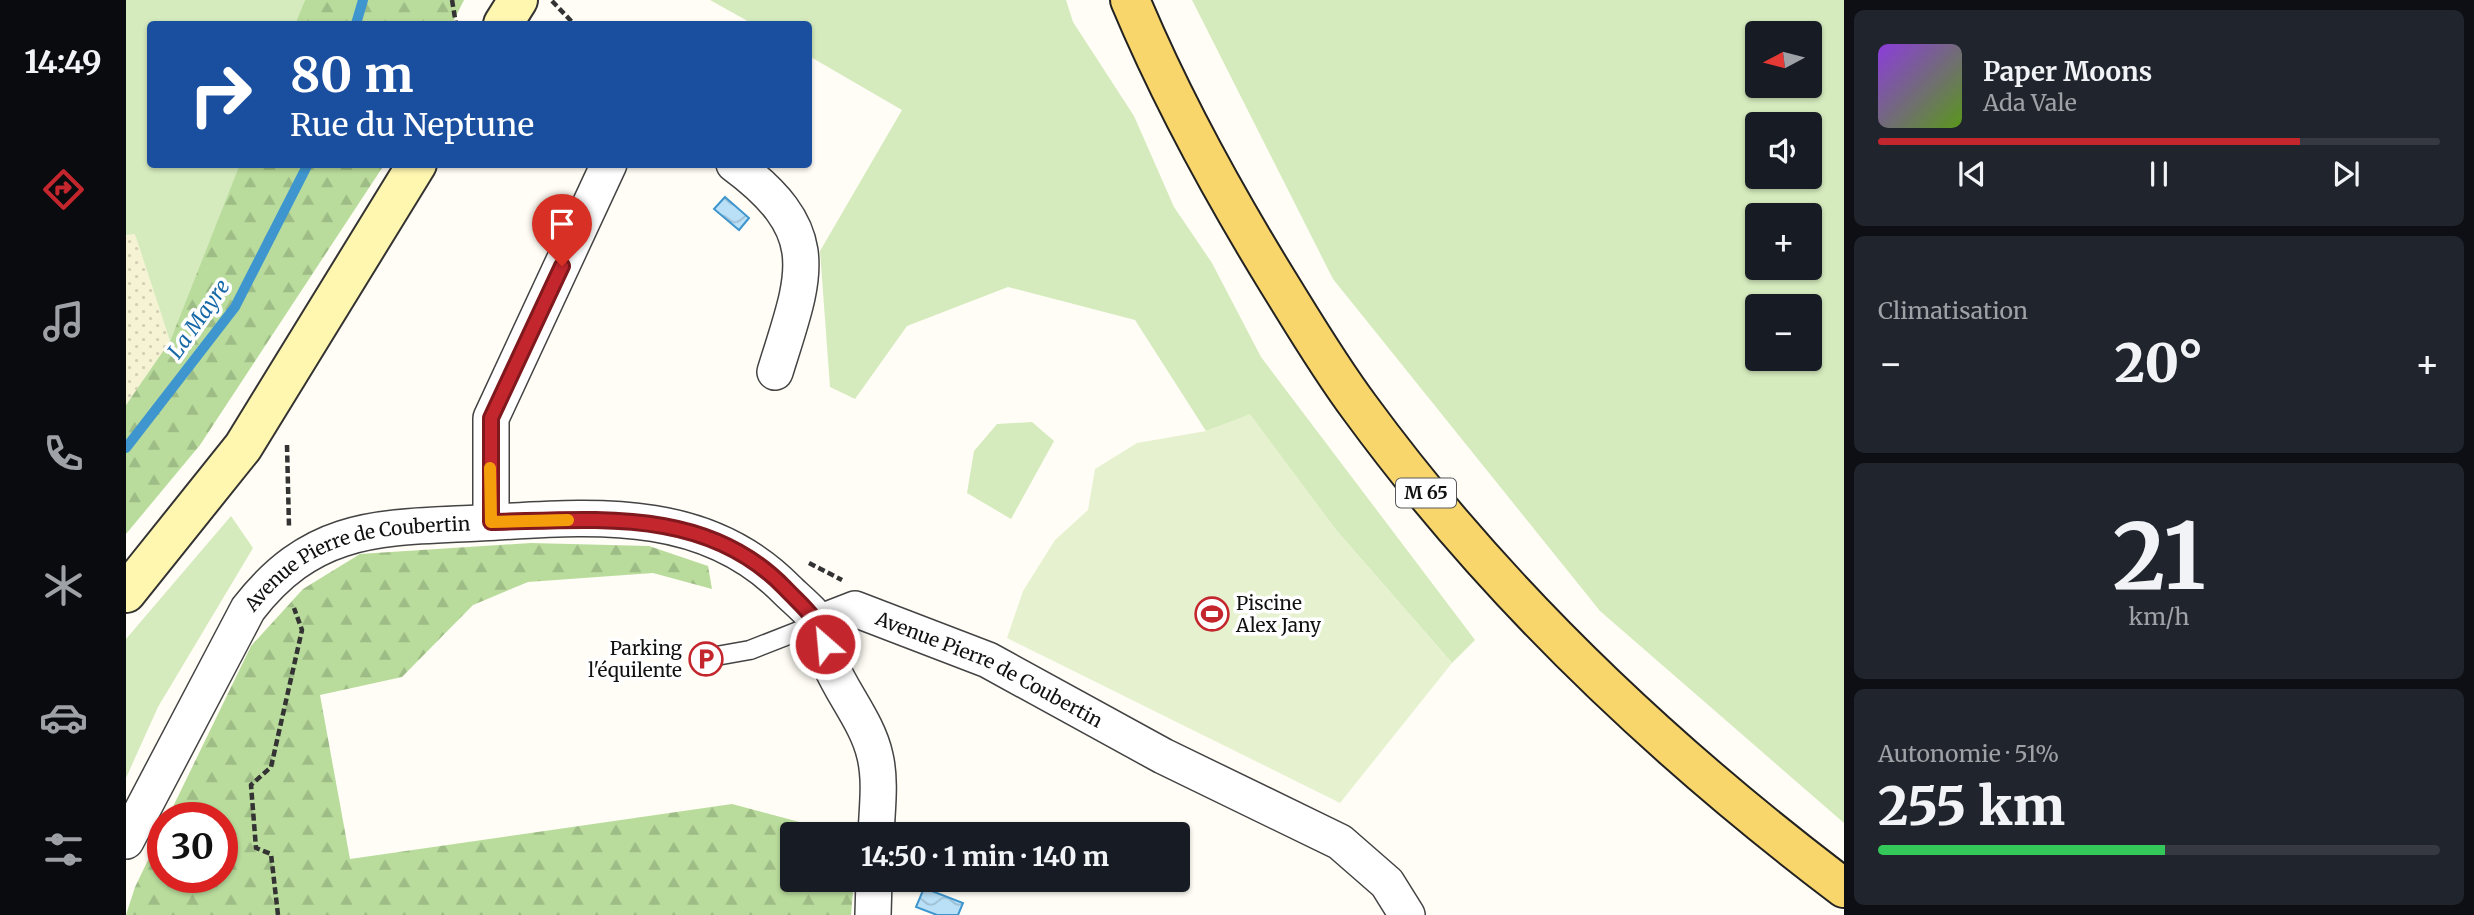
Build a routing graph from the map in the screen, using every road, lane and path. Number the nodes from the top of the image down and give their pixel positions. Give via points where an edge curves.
1 (452, 0) edge
2 (518, 0) edge
3 (551, 0) edge
4 (1130, 0) edge
5 (456, 21) edge
6 (505, 21) edge
7 (571, 21) edge
8 (416, 168) edge
9 (607, 168) edge
10 (739, 168) edge
11 (775, 372) dead end
12 (491, 522) junction
13 (126, 593) edge
14 (291, 599) dead end
15 (819, 623) junction
16 (705, 658) dead end
17 (877, 822) edge
18 (126, 841) edge
19 (1844, 888) edge
20 (874, 892) edge
21 (278, 915) edge
22 (873, 915) edge
23 (1407, 915) edge

1 - 5 path
2 - 6 main road
3 - 7 path
4 - 19 main road, M 65 via 1199,147 1247,232 1359,407 1439,509 1520,599 1661,738
8 - 13 main road via 243,447
9 - 12 street via 491,418
10 - 11 street via 760,183 788,216 800,241 803,266 796,304
12 - 15 street, Avenue Pierre de Coubertin via 630,519 682,527 755,563
12 - 18 street, Avenue Pierre de Coubertin via 346,535 282,572 248,609
14 - 21 path via 302,630 271,767 251,785 256,848 271,853
15 - 16 lane via 750,650
15 - 17 street via 831,665 875,754
15 - 23 street, Avenue Pierre de Coubertin via 855,609 988,660 1163,756 1340,842 1387,883
20 - 22 street

